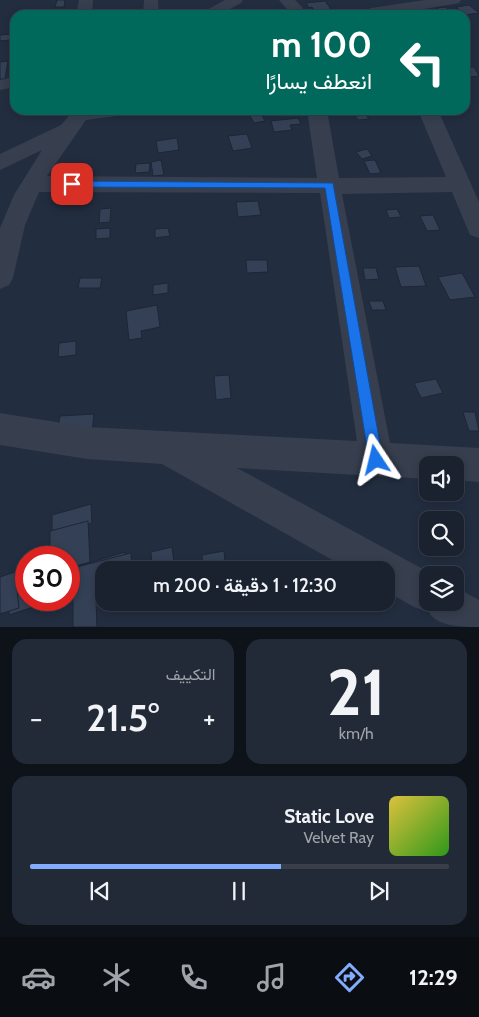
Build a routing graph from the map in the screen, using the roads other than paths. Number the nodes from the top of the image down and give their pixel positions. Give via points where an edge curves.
1 (236, 0) edge
2 (286, 0) edge
3 (454, 0) edge
4 (407, 3) edge
5 (217, 10) edge
6 (295, 10) edge
7 (373, 10) edge
8 (95, 115) edge
9 (318, 115) edge
10 (430, 115) edge
11 (77, 118) edge
12 (0, 163) edge
13 (33, 184) junction
14 (460, 184) junction
15 (330, 185) junction
16 (479, 228) edge
17 (0, 278) edge
18 (0, 429) edge
19 (168, 449) junction
20 (376, 460) junction
21 (479, 466) edge
22 (419, 588) edge
23 (460, 611) edge
24 (479, 622) edge

1 - 5 street
2 - 6 street
3 - 4 street
4 - 7 street
8 - 11 street
9 - 15 street
10 - 14 street
11 - 12 street
11 - 13 street
13 - 15 street
13 - 17 street via 14,224
14 - 15 street
14 - 16 street
15 - 20 street
18 - 19 street via 87,443
19 - 20 street
19 - 22 street
20 - 21 street
23 - 24 street

